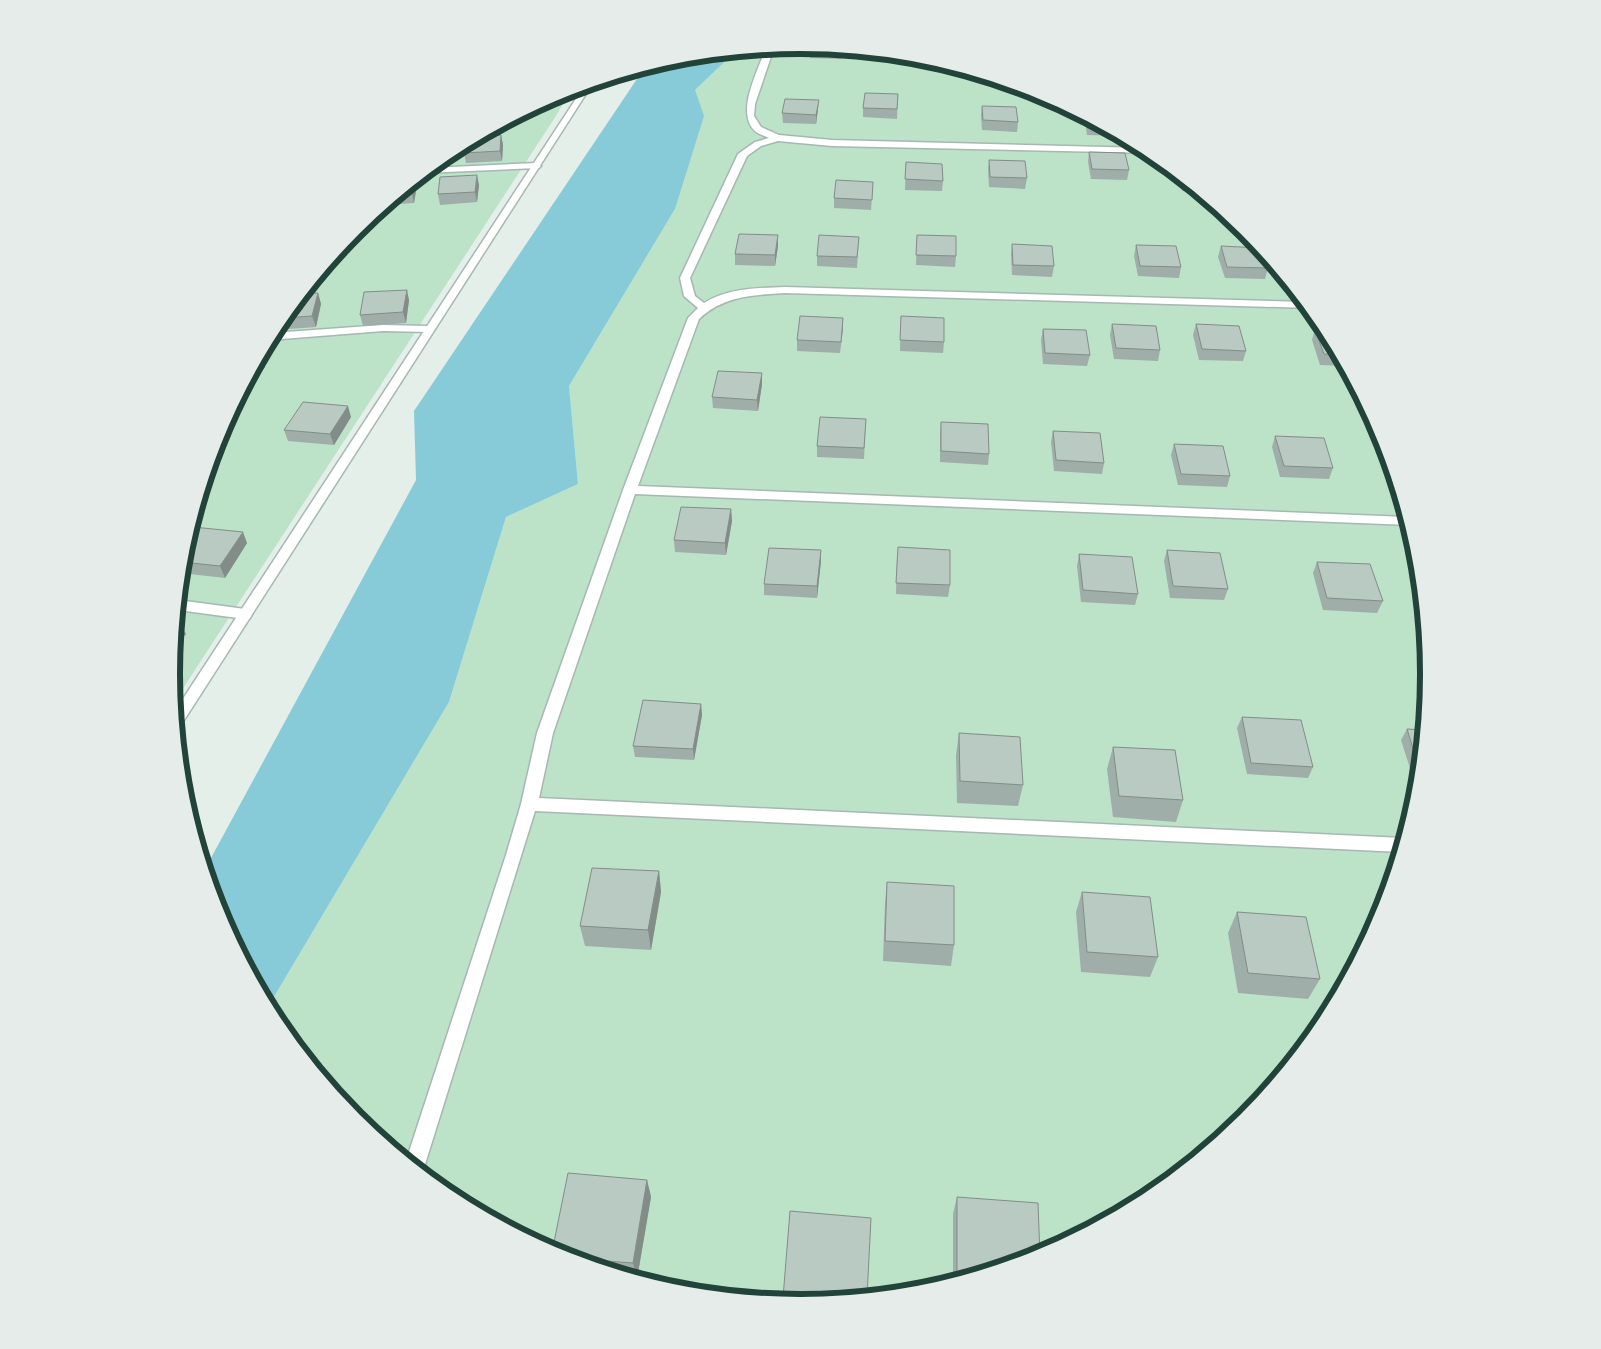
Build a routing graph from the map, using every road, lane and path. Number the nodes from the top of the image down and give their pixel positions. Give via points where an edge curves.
1 (768, 55) edge
2 (584, 93) edge
3 (777, 138) junction
4 (1133, 151) edge
5 (536, 166) junction
6 (440, 170) edge
7 (1299, 305) edge
8 (703, 307) junction
9 (429, 329) junction
10 (280, 336) edge
11 (630, 490) junction
12 (1402, 521) edge
13 (184, 606) edge
14 (245, 614) junction
15 (181, 713) edge
16 (529, 804) junction
17 (1397, 846) edge
18 (416, 1161) edge

1 - 3 street via 750,116 758,129
2 - 5 street
3 - 4 street via 832,143
3 - 8 street via 758,144 743,154 685,278 687,294 694,303
5 - 6 street
5 - 9 street
7 - 8 street via 785,290 747,292 720,298
8 - 11 street via 694,318
9 - 10 street via 383,328
9 - 14 street
11 - 12 street
11 - 16 street via 545,733
13 - 14 street
14 - 15 street
16 - 17 street
16 - 18 street

